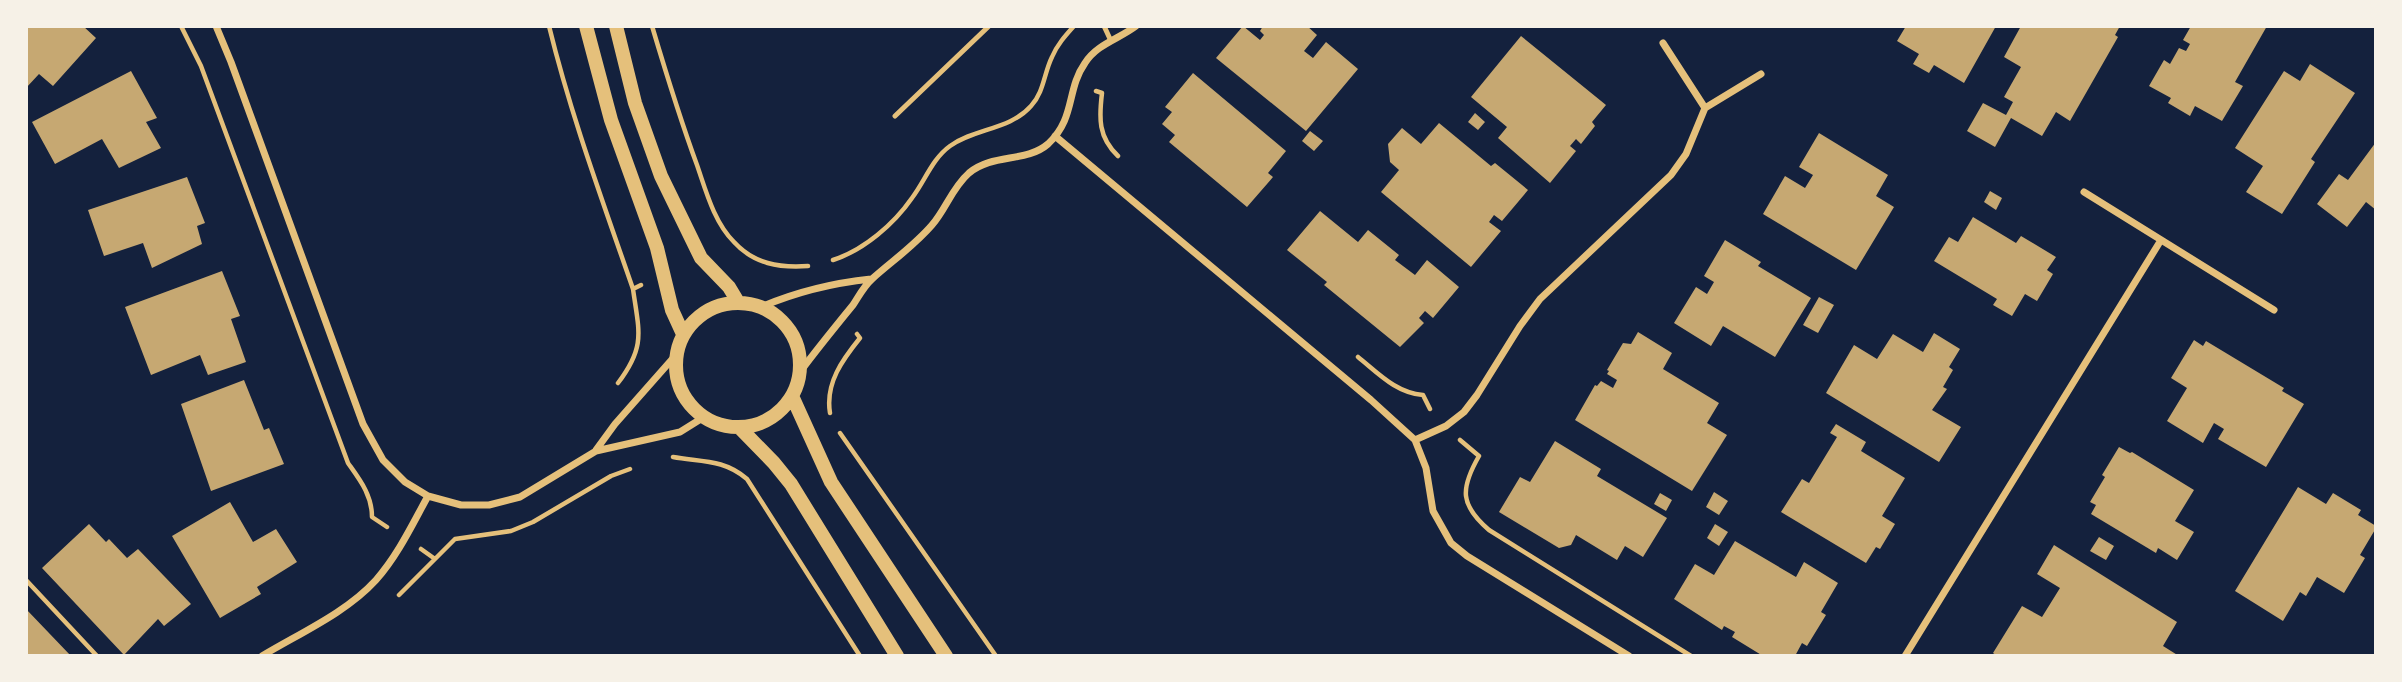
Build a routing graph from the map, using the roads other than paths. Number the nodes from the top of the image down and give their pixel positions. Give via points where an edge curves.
1 (216, 26) edge
2 (586, 26) edge
3 (616, 26) edge
4 (989, 26) edge
5 (1104, 26) edge
6 (1136, 26) edge
7 (1111, 41) junction
8 (1662, 43) dead end
9 (1761, 74) dead end
10 (1705, 108) junction
11 (895, 116) dead end
12 (1055, 136) junction
13 (2084, 192) dead end
14 (2161, 240) junction
15 (871, 279) junction
16 (738, 302) junction
17 (761, 307) junction
18 (2274, 310) dead end
19 (683, 334) junction
20 (675, 356) junction
21 (800, 372) junction
22 (792, 396) junction
23 (704, 417) junction
24 (739, 427) junction
25 (1415, 440) junction
26 (596, 451) junction
27 (428, 496) junction
28 (262, 656) edge
29 (897, 656) edge
30 (946, 656) edge
31 (1629, 656) edge
32 (1905, 656) edge

1 - 27 street via 363,424 383,460
2 - 19 main road via 611,120
3 - 16 main road via 635,103 662,176 701,258
4 - 11 lane
5 - 7 lane
6 - 7 street
7 - 12 street via 1097,48 1081,69 1068,115
8 - 10 street
9 - 10 street
10 - 25 street via 1686,154 1671,175 1540,299 1464,412
12 - 15 street via 1040,149 991,160 970,172 931,226
12 - 25 street
13 - 14 street
14 - 18 street
14 - 32 street
15 - 17 street via 789,295
15 - 21 street
16 - 17 main road
16 - 19 main road via 706,311 692,320
17 - 21 main road via 791,332 799,351
19 - 20 main road
20 - 23 main road via 681,390
20 - 26 street
21 - 22 main road
22 - 24 main road via 778,413
22 - 30 main road via 831,482
23 - 24 main road
23 - 26 street via 680,432
24 - 29 main road via 790,484
25 - 31 street via 1426,468 1433,511 1451,543
26 - 27 street via 520,497 489,505 461,505
27 - 28 street via 393,559 374,582 350,603

